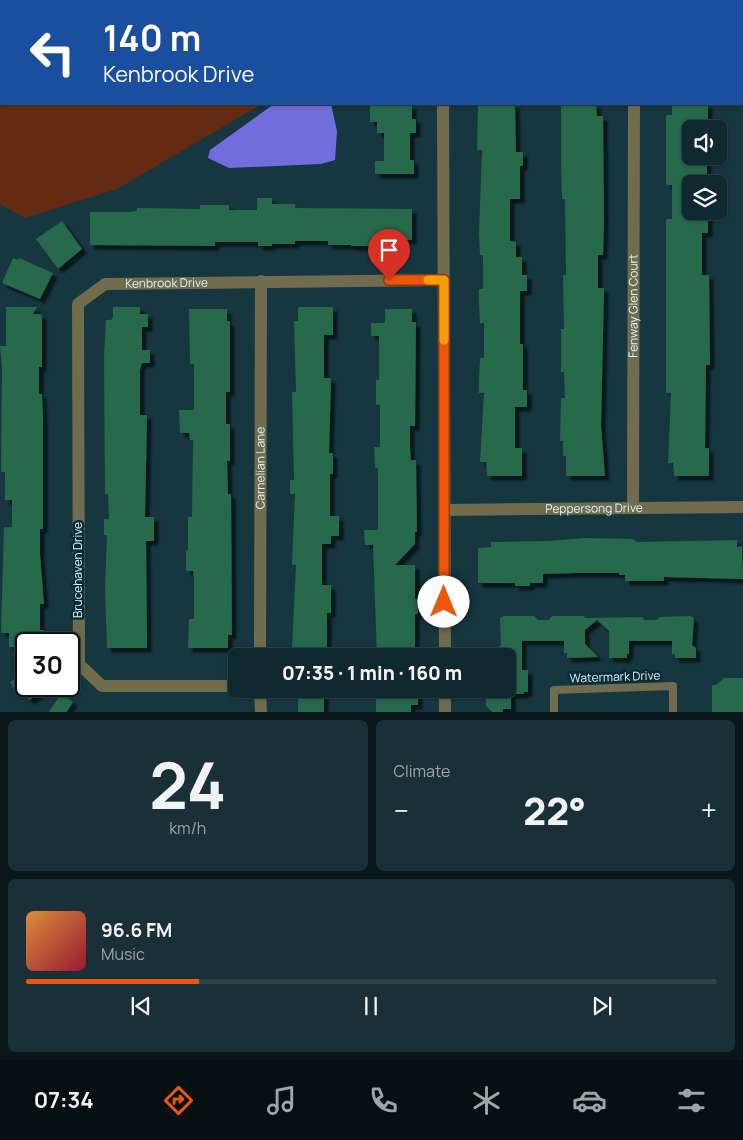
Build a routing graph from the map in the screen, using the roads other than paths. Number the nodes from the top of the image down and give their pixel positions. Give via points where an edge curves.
1 (443, 105) edge
2 (634, 105) edge
3 (444, 280) junction
4 (261, 281) junction
5 (78, 485) joint
6 (743, 507) edge
7 (633, 508) junction
8 (444, 510) junction
9 (260, 648) edge
10 (445, 648) edge
11 (228, 686) edge
12 (260, 698) edge
13 (445, 698) edge
14 (261, 712) edge
15 (445, 712) edge
16 (554, 712) edge
17 (673, 712) edge

1 - 3 street
2 - 7 street, Fenway Glen Court
3 - 4 street, Kenbrook Drive
3 - 8 street
4 - 5 street, Kenbrook Drive via 105,284 78,304
4 - 9 street, Carnelian Lane
5 - 11 street, Brucehaven Drive via 79,664 102,686
6 - 7 street, Peppersong Drive
7 - 8 street, Peppersong Drive
8 - 10 street
12 - 14 street
13 - 15 street
16 - 17 lane, Watermark Drive via 554,690 673,686

